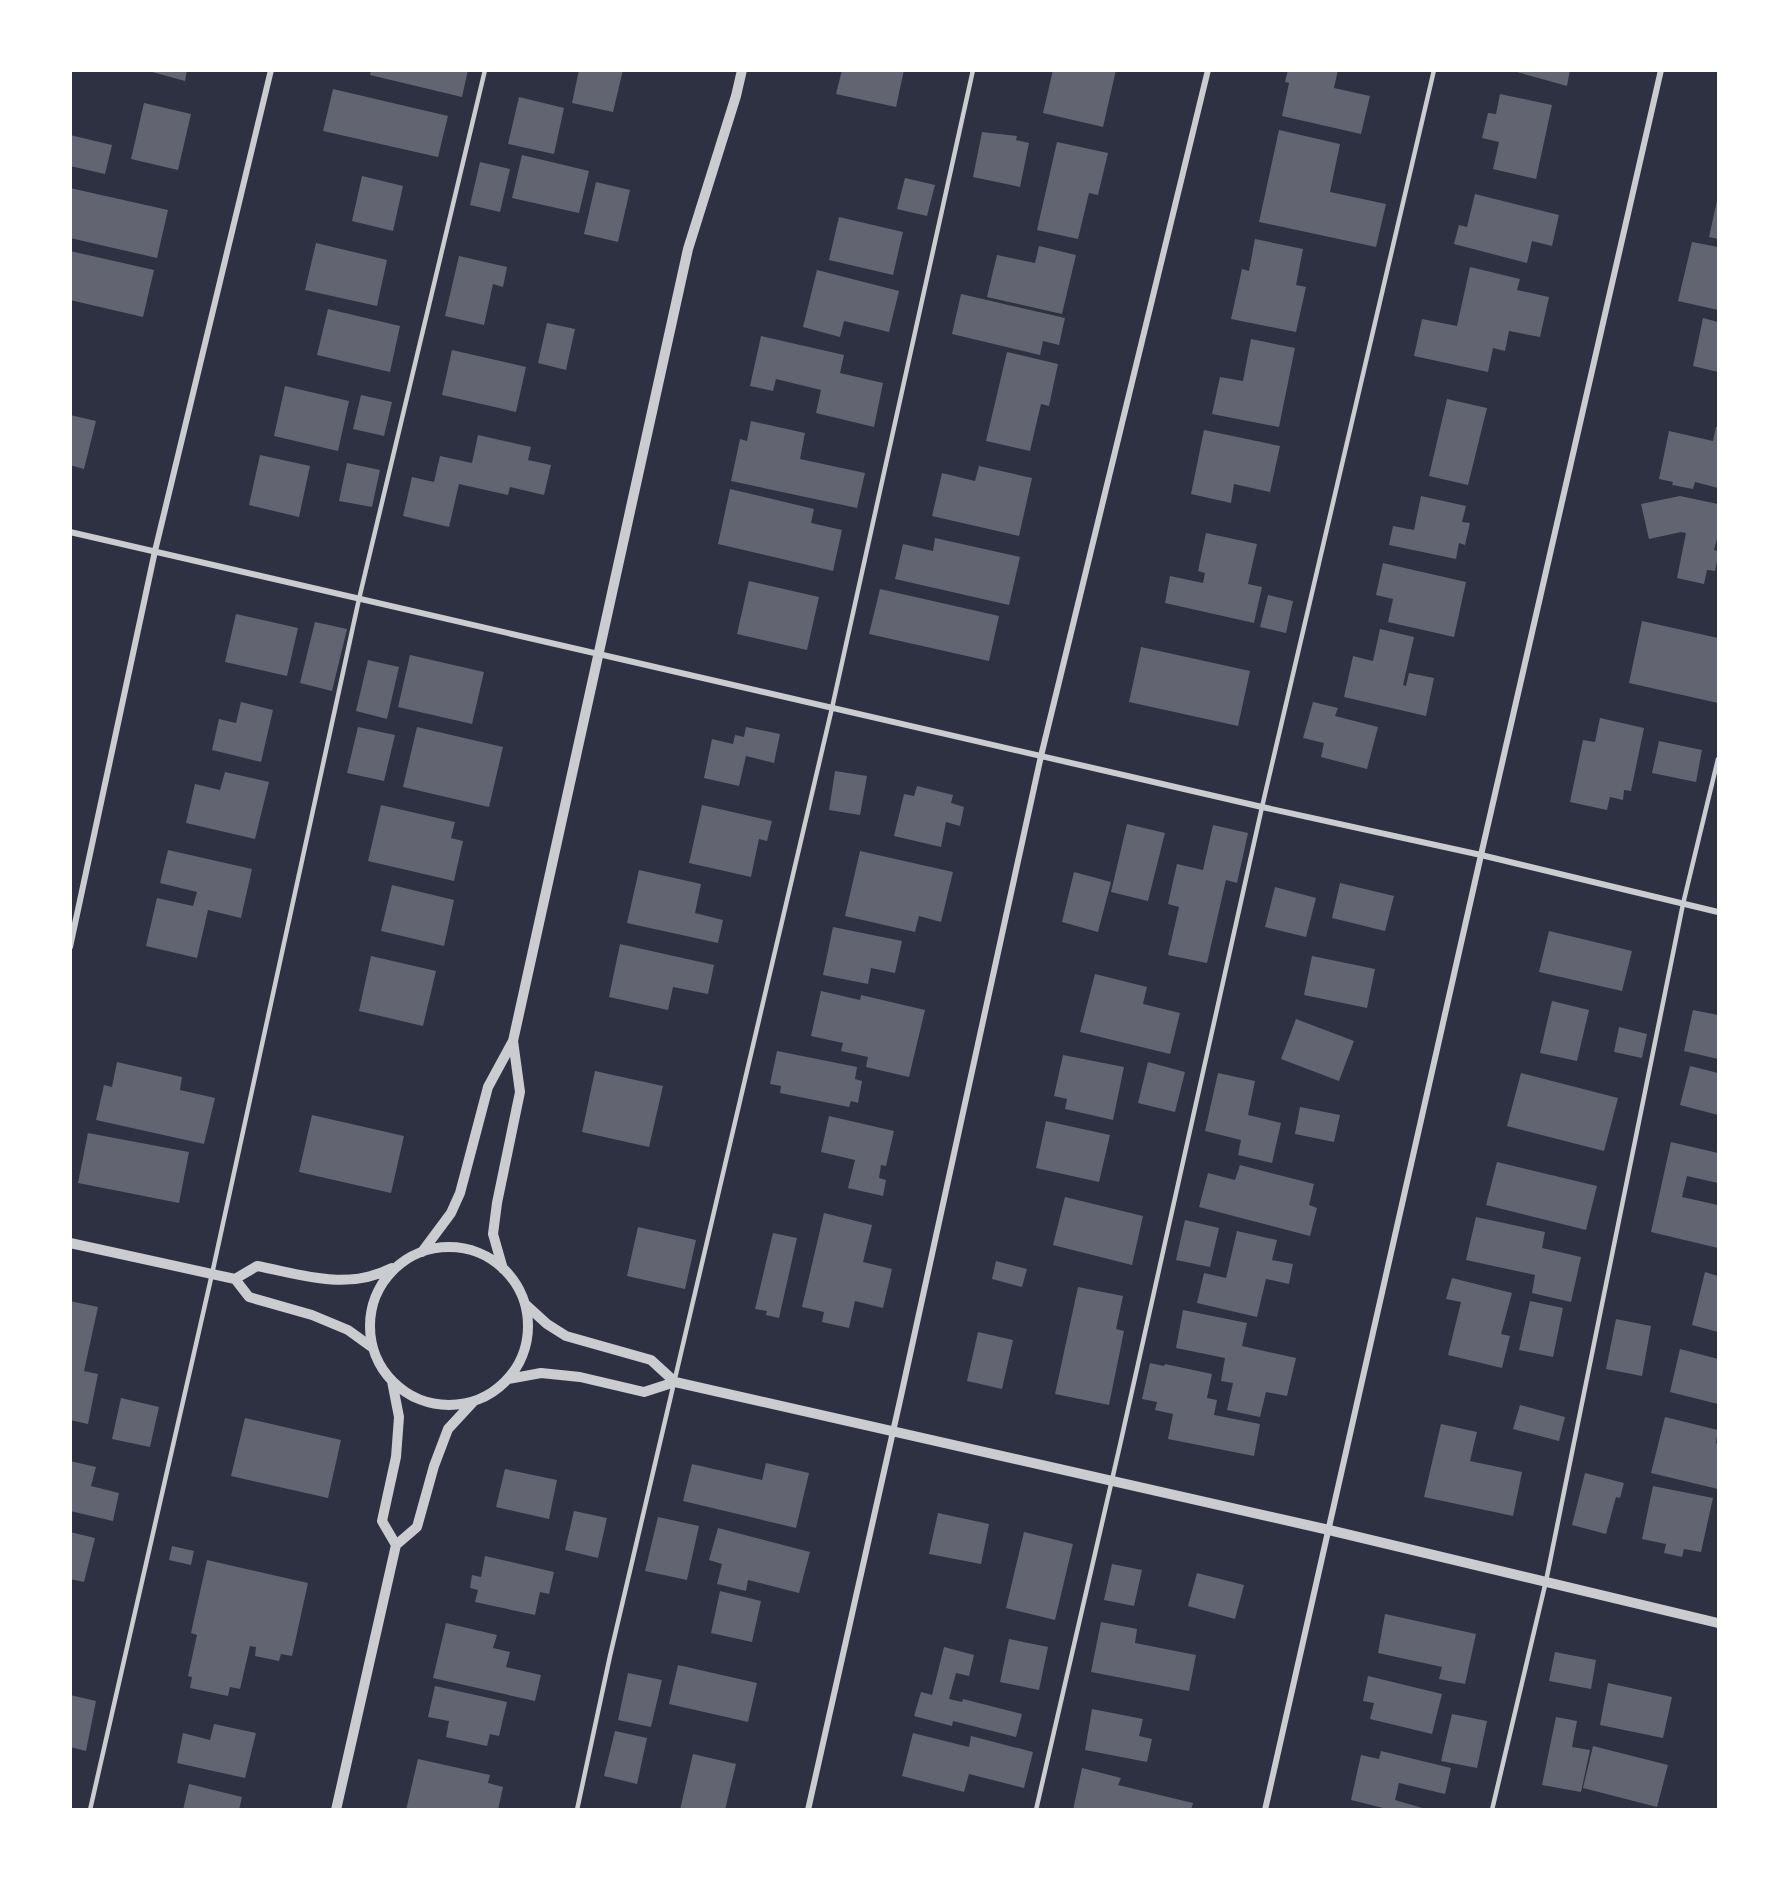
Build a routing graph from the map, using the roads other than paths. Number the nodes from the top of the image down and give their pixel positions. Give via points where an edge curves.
1 (271, 70) edge
2 (485, 70) edge
3 (742, 70) edge
4 (973, 70) edge
5 (1208, 70) edge
6 (1434, 70) edge
7 (1661, 70) edge
8 (70, 532) edge
9 (154, 551) junction
10 (359, 598) junction
11 (600, 655) junction
12 (832, 708) junction
13 (1041, 756) junction
14 (1719, 759) edge
15 (1262, 807) junction
16 (1480, 855) junction
17 (1683, 904) junction
18 (1719, 912) edge
19 (70, 947) edge
20 (513, 1041) junction
21 (70, 1243) edge
22 (422, 1252) junction
23 (404, 1262) junction
24 (504, 1269) junction
25 (213, 1274) junction
26 (235, 1279) junction
27 (525, 1304) junction
28 (373, 1348) junction
29 (508, 1379) junction
30 (392, 1381) junction
31 (675, 1382) junction
32 (474, 1401) junction
33 (893, 1432) junction
34 (1112, 1481) junction
35 (1329, 1530) junction
36 (396, 1545) junction
37 (1546, 1581) junction
38 (1719, 1623) edge
39 (90, 1809) edge
40 (336, 1809) edge
41 (577, 1809) edge
42 (808, 1809) edge
43 (1036, 1809) edge
44 (1265, 1809) edge
45 (1492, 1809) edge

1 - 9 street
2 - 10 lane
3 - 11 street via 688,249
4 - 12 lane
5 - 13 street
6 - 15 lane
7 - 16 street
8 - 9 street
9 - 10 street
9 - 19 street
10 - 11 street
10 - 25 lane
11 - 12 street
11 - 20 street
12 - 13 street
12 - 31 lane
13 - 15 street
13 - 33 street
14 - 17 lane
15 - 16 street
15 - 34 lane
16 - 17 street
16 - 35 street
17 - 18 street
17 - 37 lane
20 - 22 street via 489,1087 460,1193 451,1213
20 - 24 street via 520,1092 493,1234
21 - 25 street
22 - 23 street
22 - 24 street via 444,1247 465,1249 486,1256
23 - 26 street via 355,1281 321,1279 257,1266
23 - 28 street via 385,1280 374,1303 370,1329
24 - 27 street
25 - 26 street
25 - 39 lane
26 - 28 street via 249,1297 312,1315 348,1330
27 - 29 street via 526,1344
27 - 31 street via 566,1336 651,1360
28 - 30 street
29 - 31 street via 541,1373 580,1377 644,1392
29 - 32 street
30 - 32 street via 410,1395 431,1403 453,1405
30 - 36 street via 399,1417 396,1457 382,1521
31 - 33 street
31 - 41 lane
32 - 36 street via 448,1429 417,1527
33 - 34 street
33 - 42 street
34 - 35 street
34 - 43 lane
35 - 37 street
35 - 44 street
36 - 40 street
37 - 38 street
37 - 45 lane

